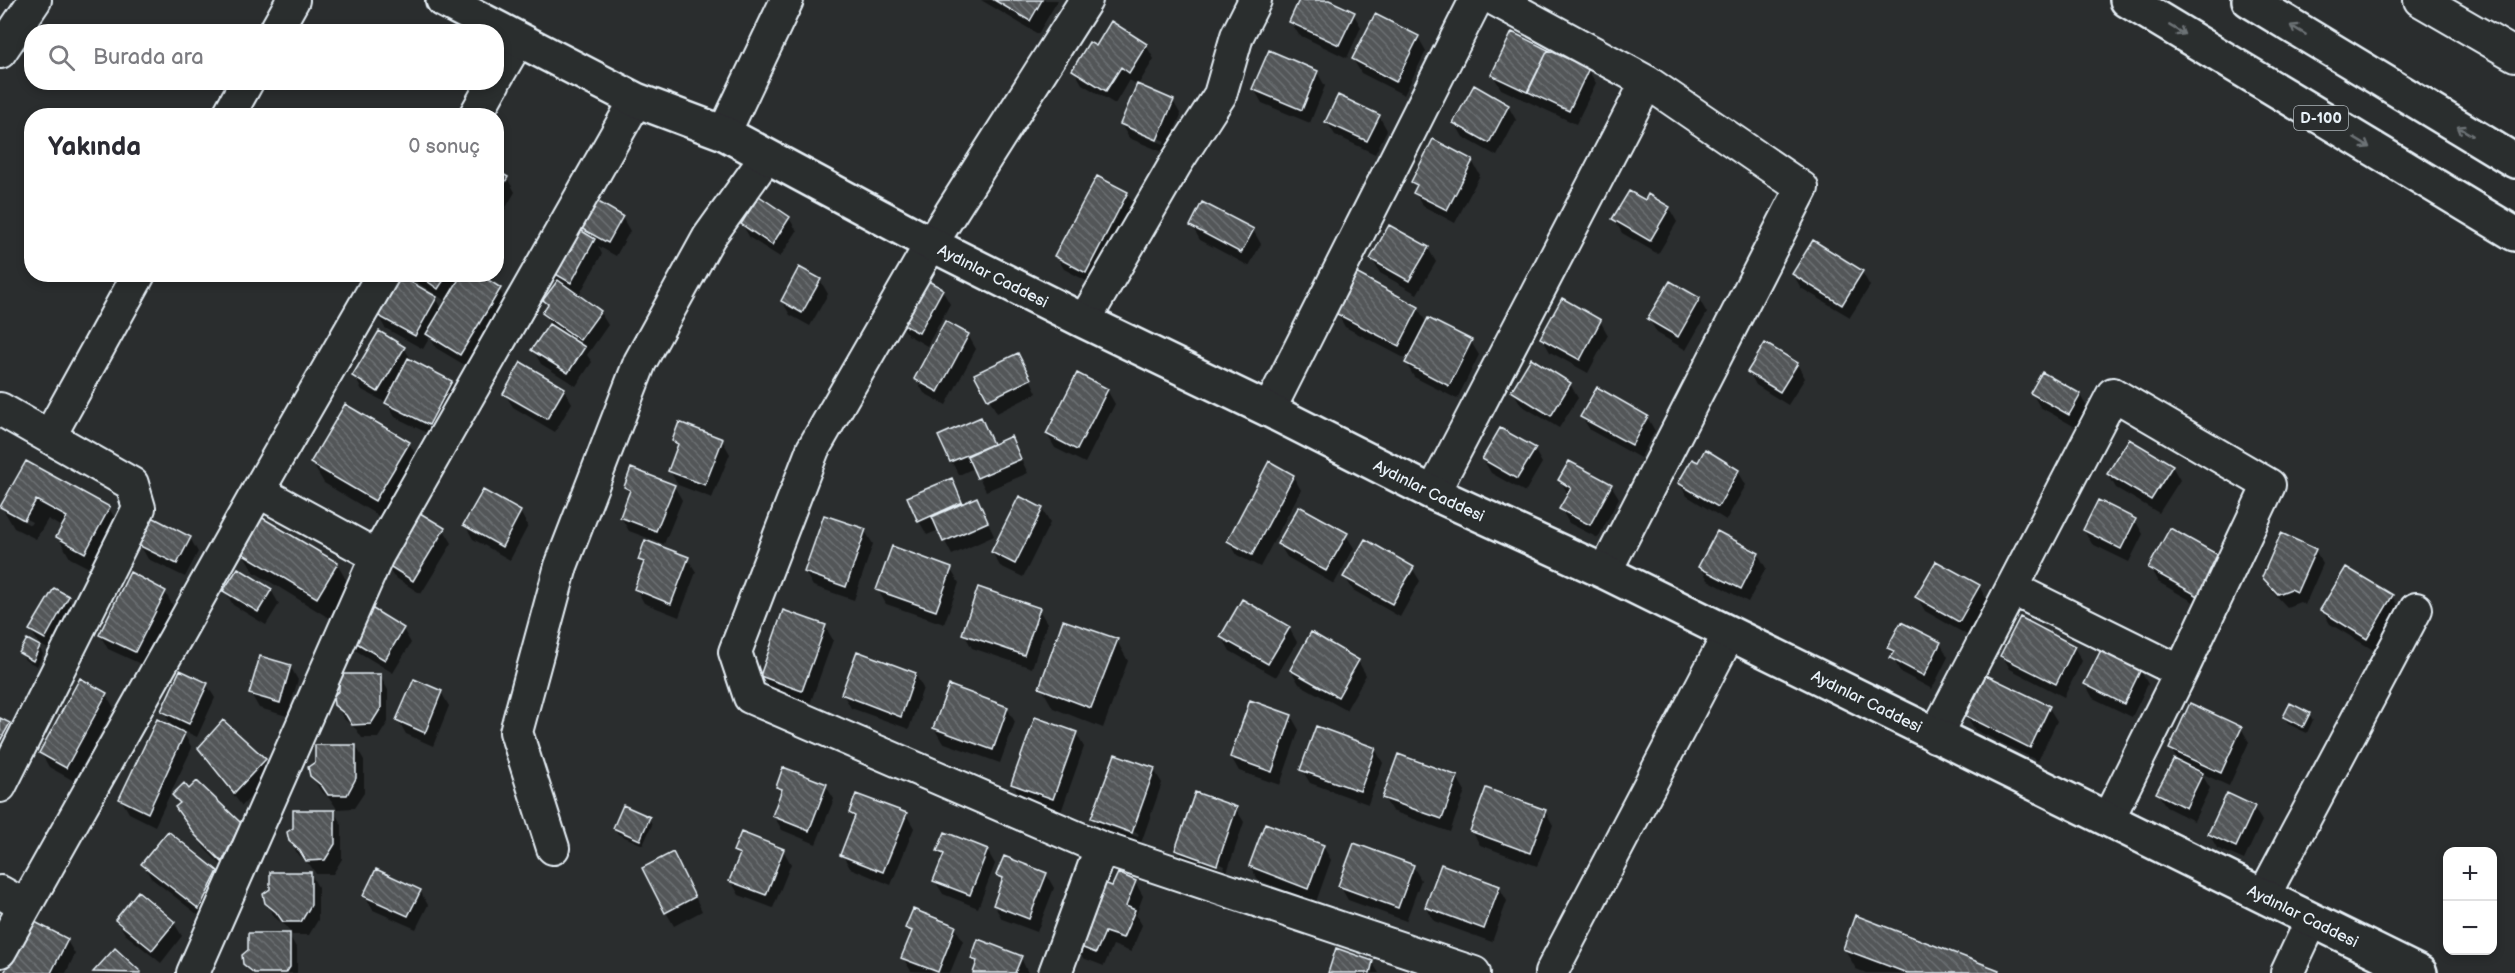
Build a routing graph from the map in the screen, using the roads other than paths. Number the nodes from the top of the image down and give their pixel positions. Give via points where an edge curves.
1 (35, 0) edge
2 (293, 0) edge
3 (787, 0) edge
4 (1086, 0) edge
5 (1255, 0) edge
6 (1476, 0) edge
7 (1496, 0) edge
8 (2127, 0) edge
9 (2249, 0) edge
10 (2420, 0) edge
11 (458, 4) edge
12 (280, 24) edge
13 (491, 24) edge
14 (504, 32) edge
15 (518, 40) junction
16 (0, 52) edge
17 (2515, 55) edge
18 (504, 64) edge
19 (1647, 82) junction
20 (243, 90) edge
21 (490, 90) edge
22 (636, 100) junction
23 (232, 108) edge
24 (479, 108) edge
25 (724, 133) junction
26 (767, 156) junction
27 (2515, 161) edge
28 (2515, 234) edge
29 (931, 244) junction
30 (135, 282) edge
31 (378, 282) edge
32 (1084, 321) junction
33 (0, 409) edge
34 (1269, 410) junction
35 (49, 437) junction
36 (258, 491) junction
37 (1433, 493) junction
38 (377, 555) junction
39 (1605, 572) junction
40 (2013, 589) junction
41 (2416, 609) dead end
42 (1729, 634) junction
43 (2181, 672) junction
44 (1935, 736) junction
45 (0, 786) edge
46 (2108, 819) junction
47 (553, 848) dead end
48 (1101, 848) junction
49 (2264, 895) junction
50 (12, 899) edge
51 (2312, 920) junction
52 (0, 951) edge
53 (193, 973) edge
54 (1055, 973) edge
55 (1474, 973) edge
56 (1551, 973) edge
57 (2287, 973) edge
58 (2420, 973) edge

1 - 16 street
2 - 12 street
3 - 25 street
4 - 29 street
5 - 32 street via 1238,36 1220,94
6 - 34 street
7 - 19 street
8 -> 28 main road, D-100
27 -> 9 main road
10 - 17 street
11 - 13 main road, Aydınlar Caddesi
14 - 15 main road, Aydınlar Caddesi
15 - 18 street
15 - 22 main road, Aydınlar Caddesi
19 - 37 street
19 - 39 street via 1802,188
20 - 23 street
21 - 24 street
22 - 25 main road, Aydınlar Caddesi
22 - 38 street
25 - 26 main road, Aydınlar Caddesi
26 - 29 main road, Aydınlar Caddesi
26 - 47 street via 709,237 640,362 561,566 516,732
29 - 32 main road, Aydınlar Caddesi
29 - 48 street via 813,449 735,652 750,697
30 - 35 street
31 - 36 street
32 - 34 main road, Aydınlar Caddesi
33 - 35 street
34 - 37 main road, Aydınlar Caddesi
35 - 45 street via 132,484 139,508
36 - 38 street
36 - 50 street
37 - 39 main road, Aydınlar Caddesi
38 - 53 street
39 - 42 main road, Aydınlar Caddesi
40 - 43 street
40 - 43 street via 2113,394 2269,485
40 - 44 street
41 - 49 street
42 - 44 main road, Aydınlar Caddesi
42 - 56 street
43 - 46 street
44 - 46 main road, Aydınlar Caddesi
46 - 49 main road, Aydınlar Caddesi
48 - 54 street
48 - 55 street
49 - 51 main road, Aydınlar Caddesi
50 - 52 street
51 - 57 street
51 - 58 main road, Aydınlar Caddesi

